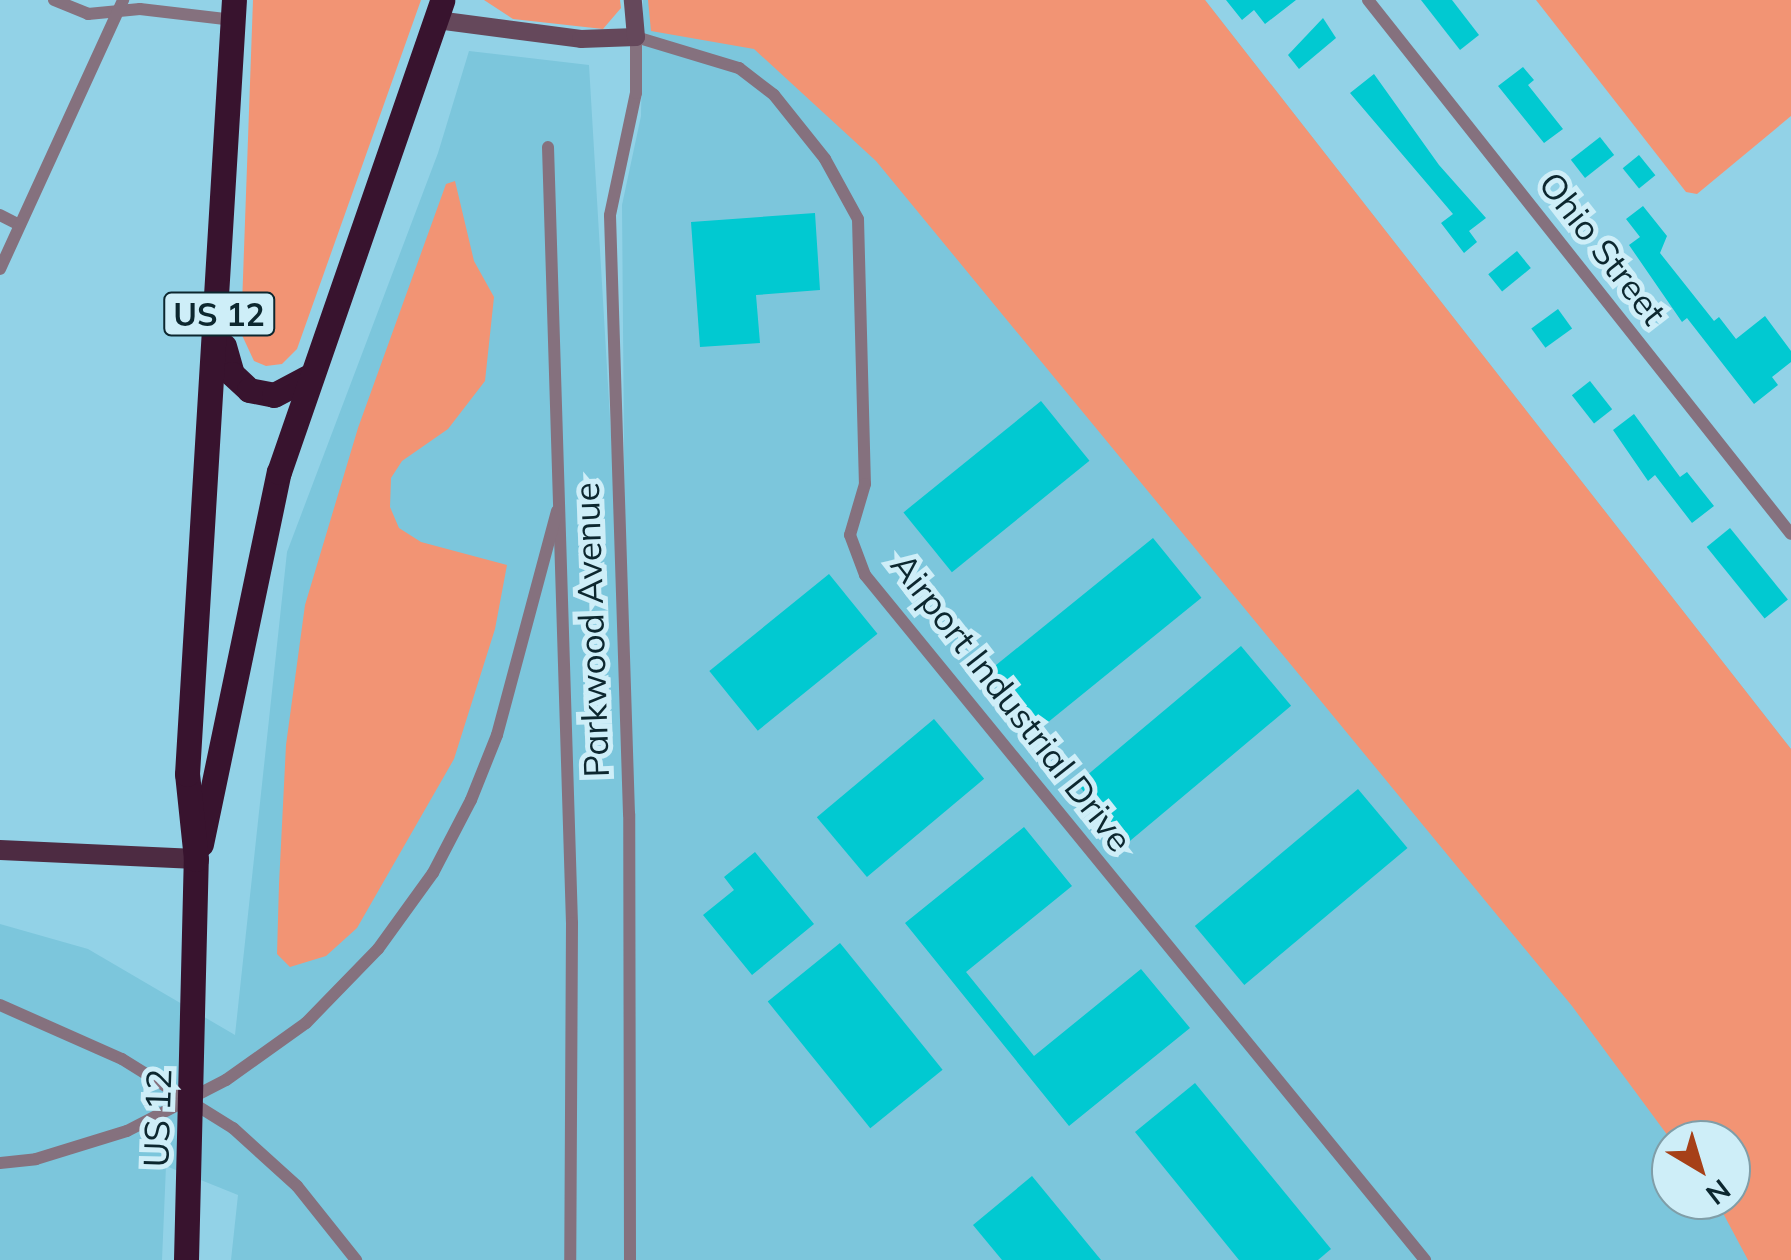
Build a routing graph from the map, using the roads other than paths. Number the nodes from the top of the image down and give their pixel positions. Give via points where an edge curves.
1 (54, 0) edge
2 (633, 0) edge
3 (1368, 0) edge
4 (120, 7) edge
5 (234, 10) edge
6 (440, 10) edge
7 (636, 37) junction
8 (548, 147) dead end
9 (0, 215) edge
10 (20, 225) junction
11 (0, 269) edge
12 (220, 311) junction
13 (310, 376) junction
14 (560, 502) junction
15 (1791, 534) edge
16 (0, 850) edge
17 (196, 859) junction
18 (0, 1006) edge
19 (0, 1162) edge
20 (186, 1260) edge
21 (356, 1260) edge
22 (570, 1260) edge
23 (630, 1260) edge
24 (1425, 1260) edge

1 - 4 street via 88,14
2 - 7 street, Parkwood Avenue
3 - 15 street, Ohio Street
4 - 5 street
4 - 10 street
5 - 12 highway, US 12 / US 12
6 - 7 street, Airport Industrial Drive via 581,39
6 - 13 highway, US 12 / US 12
7 - 23 street, Parkwood Avenue via 636,94 610,215 629,814
7 - 24 street, Airport Industrial Drive via 738,68 774,95 825,158 858,219 865,484 850,536 865,574
8 - 14 street
9 - 10 street
10 - 11 street
12 - 13 highway via 225,359 249,390 274,395
12 - 17 highway, US 12 / US 12 via 187,774
13 - 17 highway, US 12 / US 12 via 264,530
14 - 19 street via 497,735 451,842 378,949 306,1023 226,1080 164,1113 36,1159
14 - 22 street via 575,1111
16 - 17 main road
17 - 20 highway, US 12 / US 12
18 - 21 street via 122,1060 233,1128 297,1186

